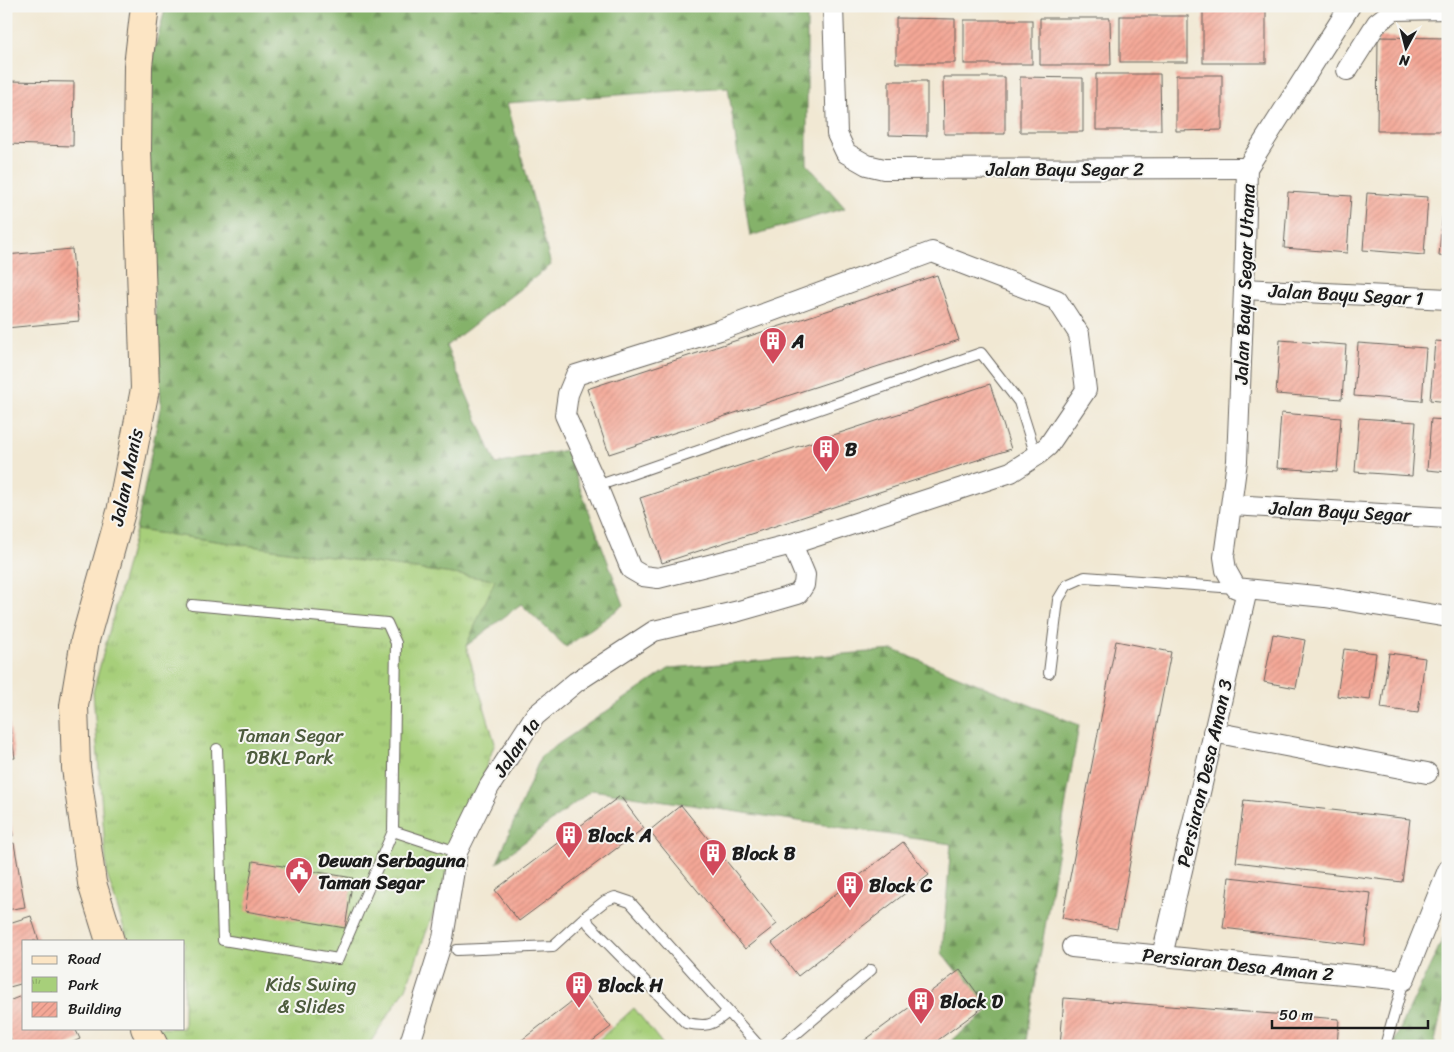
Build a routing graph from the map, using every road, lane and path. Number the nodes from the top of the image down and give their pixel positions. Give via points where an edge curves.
1 (145, 6) edge
2 (833, 6) edge
3 (1350, 6) edge
4 (1448, 9) edge
5 (1346, 70) dead end
6 (1247, 168) junction
7 (1244, 289) junction
8 (1448, 299) edge
9 (1036, 456) junction
10 (597, 486) junction
11 (1232, 506) junction
12 (1448, 518) edge
13 (792, 544) junction
14 (1242, 589) junction
15 (192, 605) dead end
16 (1448, 617) edge
17 (1049, 673) dead end
18 (1213, 732) junction
19 (217, 749) dead end
20 (1427, 773) dead end
21 (393, 832) junction
22 (458, 852) junction
23 (1448, 870) edge
24 (586, 916) junction
25 (110, 940) edge
26 (1072, 947) dead end
27 (457, 950) dead end
28 (1162, 956) junction
29 (871, 970) dead end
30 (1404, 980) junction
31 (728, 1012) junction
32 (146, 1030) edge
33 (154, 1046) edge
34 (409, 1046) edge
35 (759, 1046) edge
36 (782, 1046) edge
37 (1385, 1046) edge

1 - 25 street, Jalan Manis via 138,66 137,149 145,389 121,512 85,640 74,706 76,768 92,883
2 - 6 street, Jalan Bayu Segar 2 via 837,134 846,153 867,165 884,169
3 - 6 street, Jalan Bayu Segar Utama
4 - 5 street via 1394,10 1378,23
6 - 7 street, Jalan Bayu Segar Utama
7 - 8 street, Jalan Bayu Segar 1
7 - 11 street, Jalan Bayu Segar Utama via 1237,461
9 - 10 lane via 1020,402 981,353
9 - 10 street via 1048,446 1086,390 1079,334 1057,300 932,252 720,330 576,375 568,394 565,415
9 - 13 street via 1010,472
10 - 13 street via 630,569 643,576 658,578
11 - 12 street, Jalan Bayu Segar
11 - 14 street, Jalan Bayu Segar Utama via 1224,557 1226,570
13 - 22 street, Jalan 1a via 805,575 804,585 798,594 654,631 576,682 534,716 489,787
14 - 16 street via 1325,597
14 - 17 lane via 1085,577 1067,585 1058,600
14 - 18 street, Persiaran Desa Aman 3
15 - 21 lane via 387,623 396,643
18 - 20 street
18 - 28 street, Persiaran Desa Aman 3
19 - 21 lane via 223,940 338,958
21 - 22 lane
22 - 34 street, Jalan 1a via 443,938
23 - 30 street
24 - 27 lane via 553,946
24 - 31 lane via 589,924 686,1023 700,1026 715,1023
24 - 31 lane via 615,897 630,902
26 - 28 street, Persiaran Desa Aman 2
28 - 30 street, Persiaran Desa Aman 2
29 - 36 lane
30 - 37 lane
31 - 35 lane
32 - 33 street

